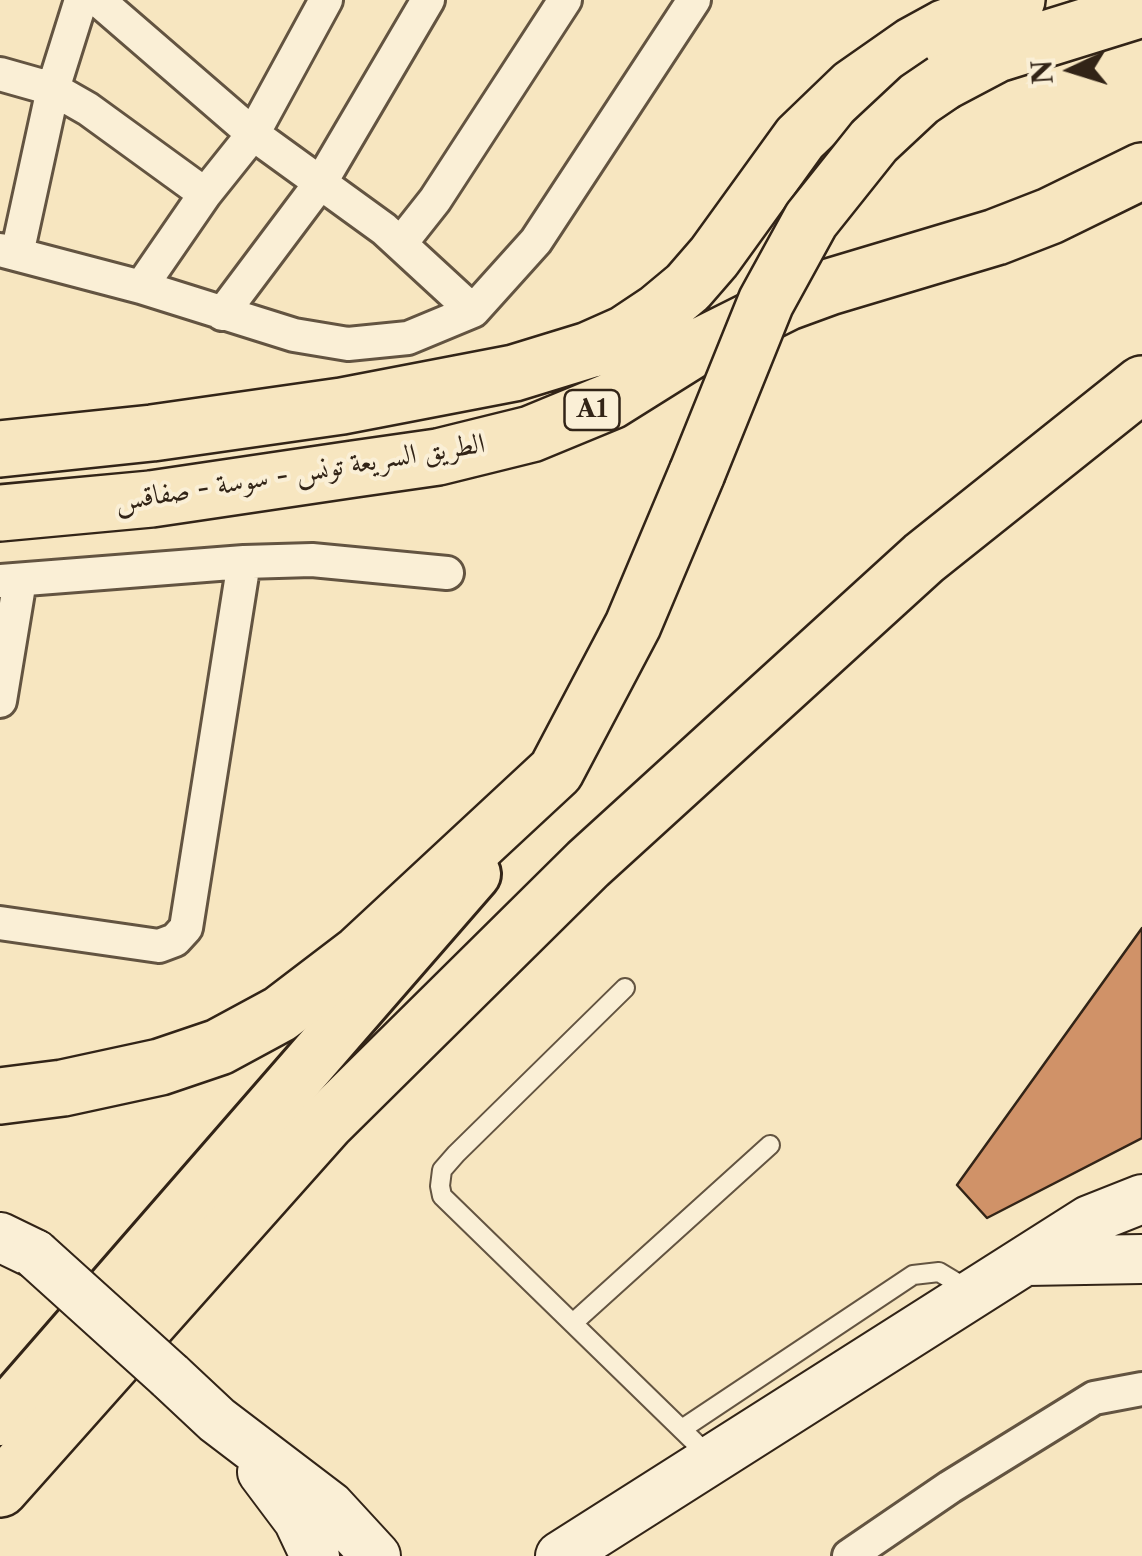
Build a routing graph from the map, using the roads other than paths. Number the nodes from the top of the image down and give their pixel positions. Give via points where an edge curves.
1 (80, 0) edge
2 (98, 0) edge
3 (326, 0) edge
4 (428, 0) edge
5 (565, 0) edge
6 (694, 0) edge
7 (1018, 0) edge
8 (1142, 8) edge
9 (0, 74) edge
10 (53, 89) junction
11 (253, 134) junction
12 (1142, 170) edge
13 (321, 182) junction
14 (205, 194) junction
15 (401, 243) junction
16 (9, 252) edge
17 (142, 287) junction
18 (474, 311) junction
19 (222, 314) junction
20 (1142, 384) edge
21 (0, 449) edge
22 (0, 513) edge
23 (244, 562) junction
24 (447, 574) dead end
25 (10, 580) edge
26 (0, 701) edge
27 (556, 771) junction
28 (0, 922) edge
29 (625, 988) dead end
30 (0, 1096) edge
31 (770, 1145) dead end
32 (1142, 1199) edge
33 (18, 1246) edge
34 (1142, 1259) edge
35 (1023, 1262) junction
36 (573, 1324) junction
37 (1142, 1389) edge
38 (0, 1419) edge
39 (218, 1420) junction
40 (697, 1444) junction
41 (0, 1489) edge
42 (376, 1555) edge
43 (315, 1556) edge
44 (560, 1556) edge
45 (849, 1556) edge

1 - 10 street
2 - 11 street
3 - 11 street
4 - 13 street
5 - 15 street
6 - 18 street via 536,241
7 - 21 highway, A1 via 944,28 854,87 800,138 688,286 625,334 590,350 514,373 342,406
8 - 27 highway, bridge via 996,54 944,82 874,141 811,220 766,302 634,625
9 - 10 street
10 - 14 street
10 - 16 street
11 - 13 street
11 - 14 street
12 - 22 highway, الطريق السريعة تونس - سوسة - صفاقس / A1 via 996,237 788,302 611,401 531,434 422,459 151,499
13 - 15 street
13 - 19 street
14 - 17 street
15 - 18 street
16 - 17 street
17 - 19 street
18 - 19 street via 408,338 359,344 294,335
20 - 41 highway via 924,558 574,878 326,1122
23 - 24 street via 312,560
23 - 25 street
23 - 28 street via 186,928 158,946
25 - 26 street
27 - 30 highway via 360,952 280,1014 219,1047 160,1067
27 - 38 main road via 502,842
29 - 36 lane via 442,1170 442,1196
31 - 36 lane
32 - 35 main road via 1089,1220
33 - 39 main road, bridge
34 - 35 main road
35 - 40 main road
36 - 40 lane
37 - 45 street via 1094,1398
39 - 42 main road via 330,1506
39 - 43 main road via 288,1507
40 - 44 main road

